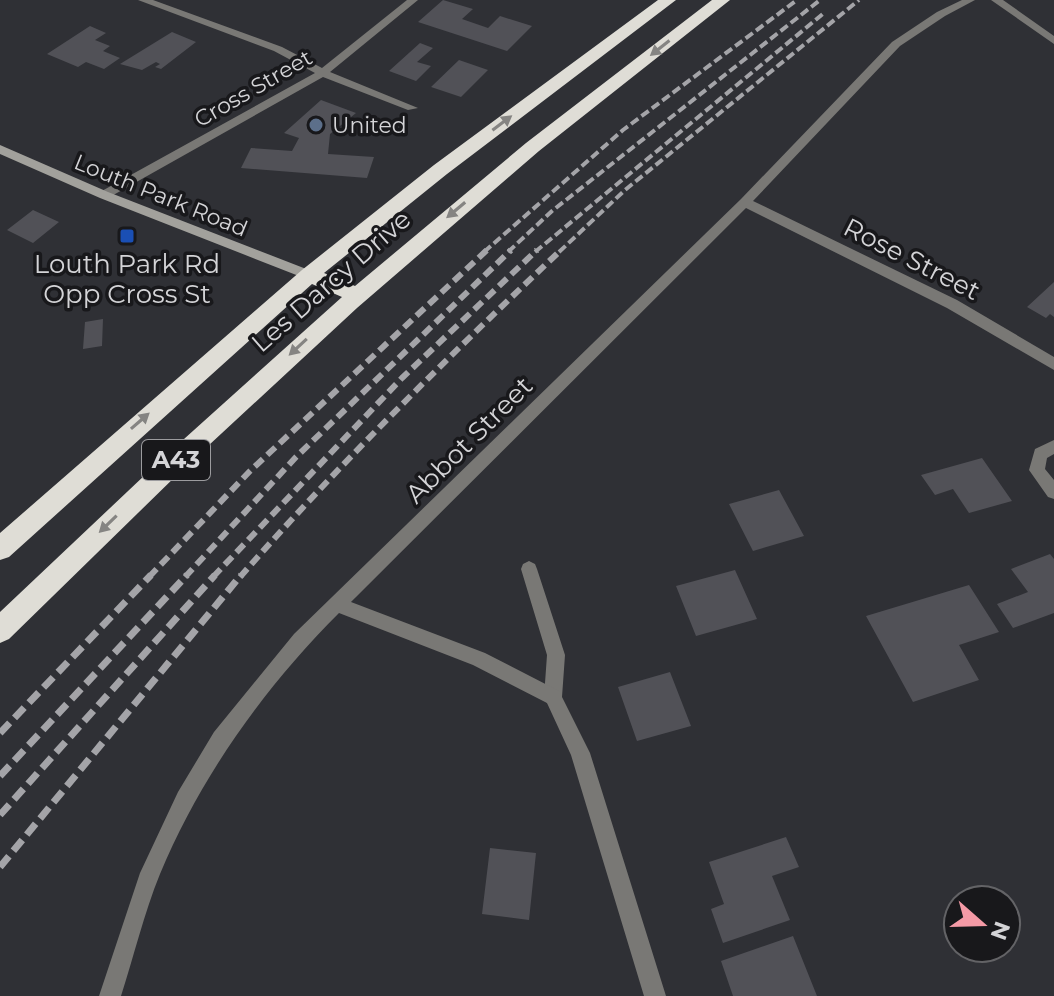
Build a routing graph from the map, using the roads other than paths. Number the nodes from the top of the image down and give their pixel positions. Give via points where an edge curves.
1 (143, 0) edge
2 (413, 0) edge
3 (668, 0) edge
4 (722, 0) edge
5 (970, 0) edge
6 (996, 0) edge
7 (1054, 41) edge
8 (322, 73) junction
9 (412, 108) dead end
10 (0, 149) edge
11 (104, 195) junction
12 (745, 202) junction
13 (309, 275) junction
14 (355, 294) junction
15 (1054, 364) edge
16 (1054, 446) edge
17 (1054, 492) edge
18 (0, 549) edge
19 (529, 569) dead end
20 (336, 604) junction
21 (0, 630) edge
22 (553, 697) junction
23 (110, 996) edge
24 (655, 996) edge

1 - 8 street via 278,49
2 - 8 street, Cross Street
13 -> 3 highway, Les Darcy Drive / A43
4 -> 14 highway, Les Darcy Drive / A43
5 - 12 street, Abbot Street via 896,44
6 - 7 street
8 - 9 street
8 - 11 street, Cross Street
10 - 11 street, Louth Park Road
11 - 13 street, Louth Park Road
12 - 15 street, Rose Street via 952,304
12 - 20 street, Abbot Street
13 - 14 highway
18 -> 13 highway, Les Darcy Drive / A43
14 -> 21 highway, Les Darcy Drive / A43
16 - 17 street via 1040,454 1037,470
19 - 22 street via 556,655
20 - 22 street via 479,659
20 - 23 street, Abbot Street via 260,687 185,799 150,873
22 - 24 street via 580,753

